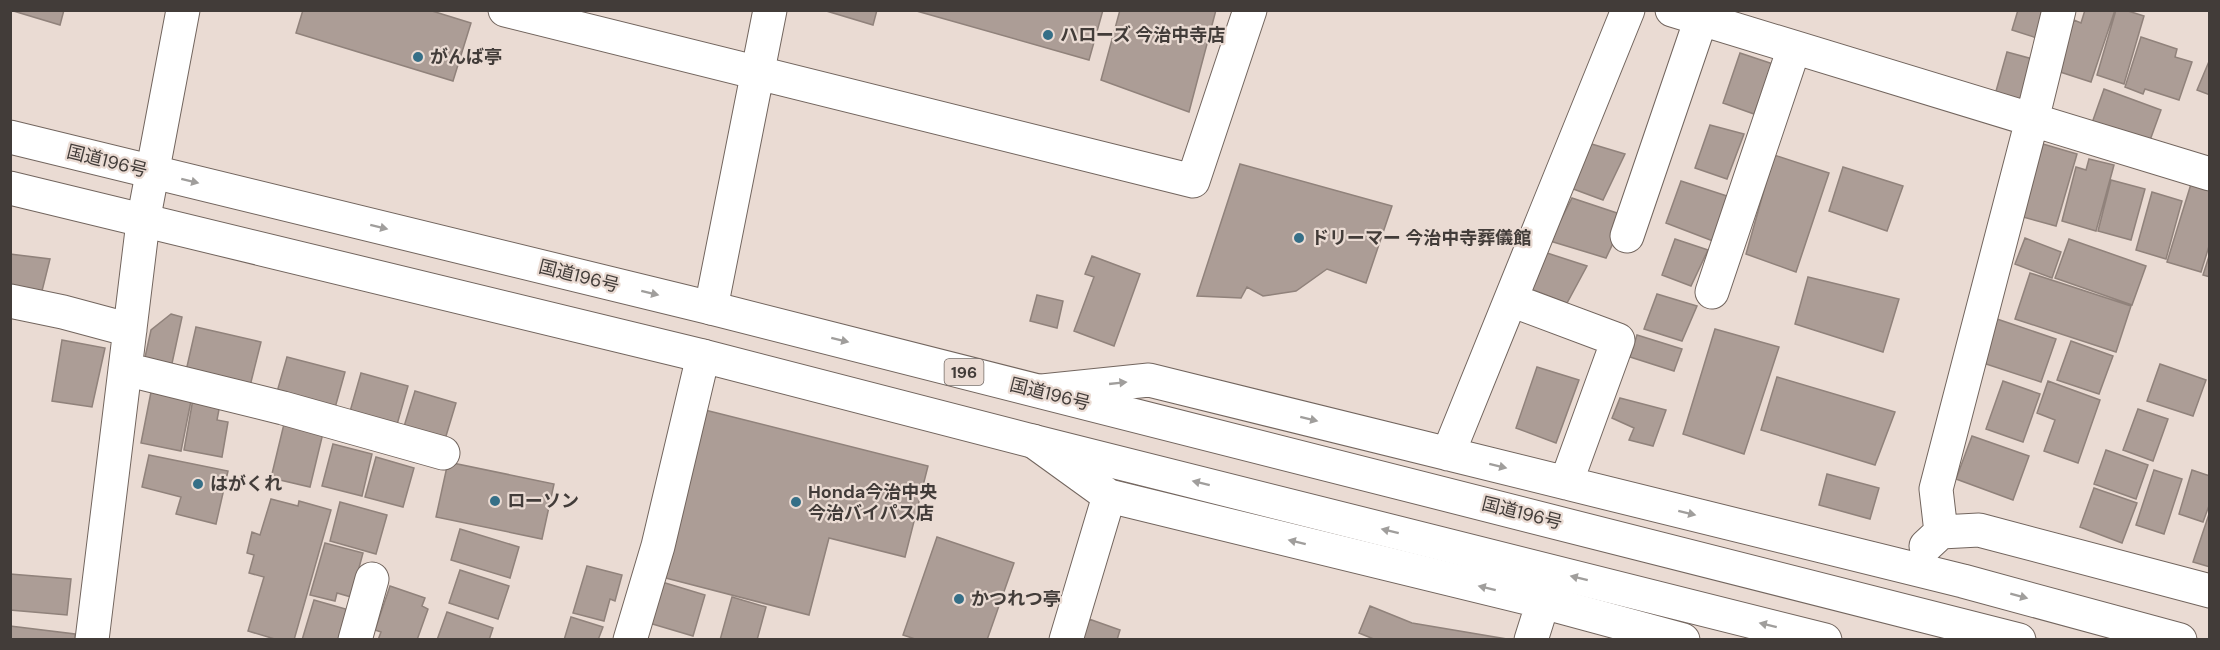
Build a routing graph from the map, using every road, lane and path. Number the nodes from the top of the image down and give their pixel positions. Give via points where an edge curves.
1 (183, 10) edge
2 (505, 10) edge
3 (770, 10) edge
4 (1250, 10) edge
5 (1628, 10) edge
6 (2059, 10) edge
7 (1687, 15) edge
8 (1794, 48) junction
9 (757, 74) junction
10 (2032, 120) junction
11 (10, 137) edge
12 (153, 172) junction
13 (2210, 174) edge
14 (10, 188) edge
15 (143, 222) junction
16 (1627, 236) dead end
17 (1712, 292) dead end
18 (1511, 300) junction
19 (10, 301) edge
20 (711, 308) junction
21 (130, 330) junction
22 (703, 356) junction
23 (125, 369) junction
24 (1039, 391) junction
25 (1032, 441) junction
26 (443, 453) dead end
27 (1448, 454) junction
28 (1566, 483) junction
29 (1109, 496) junction
30 (1941, 532) junction
31 (1916, 569) junction
32 (372, 579) dead end
33 (2210, 591) edge
34 (1543, 602) junction
35 (92, 639) edge
36 (355, 639) edge
37 (630, 639) edge
38 (1066, 639) edge
39 (1531, 639) edge
40 (1683, 639) edge
41 (1825, 639) edge
42 (2019, 639) edge
43 (2180, 639) edge

1 - 12 main road
2 - 9 main road
3 - 9 main road
4 - 9 main road via 1193,182
5 - 18 main road
6 - 10 main road
7 - 8 main road
7 - 16 main road
8 - 10 main road
8 - 17 main road
9 - 20 main road
10 - 13 main road
10 - 30 main road via 1936,489
11 - 12 main road, 国道196号 / 196
12 - 15 main road
12 -> 20 main road, 国道196号 / 196
14 - 15 main road
15 - 21 main road
15 - 22 main road
18 - 27 main road
18 - 28 main road via 1618,340
19 - 21 main road
20 -> 24 main road, 国道196号 / 196
21 - 23 main road
22 - 25 main road
22 - 37 main road via 658,546
23 - 26 main road
23 - 35 main road
24 -> 27 main road via 1149,380
24 - 42 main road, 国道196号 / 196
25 - 29 main road
41 -> 25 main road
27 -> 28 main road
28 -> 31 main road
34 -> 29 main road
29 - 38 main road
30 - 31 main road via 1928,543
30 - 33 main road via 1979,530
31 -> 43 main road
32 - 36 main road
34 - 39 main road
34 - 40 main road

